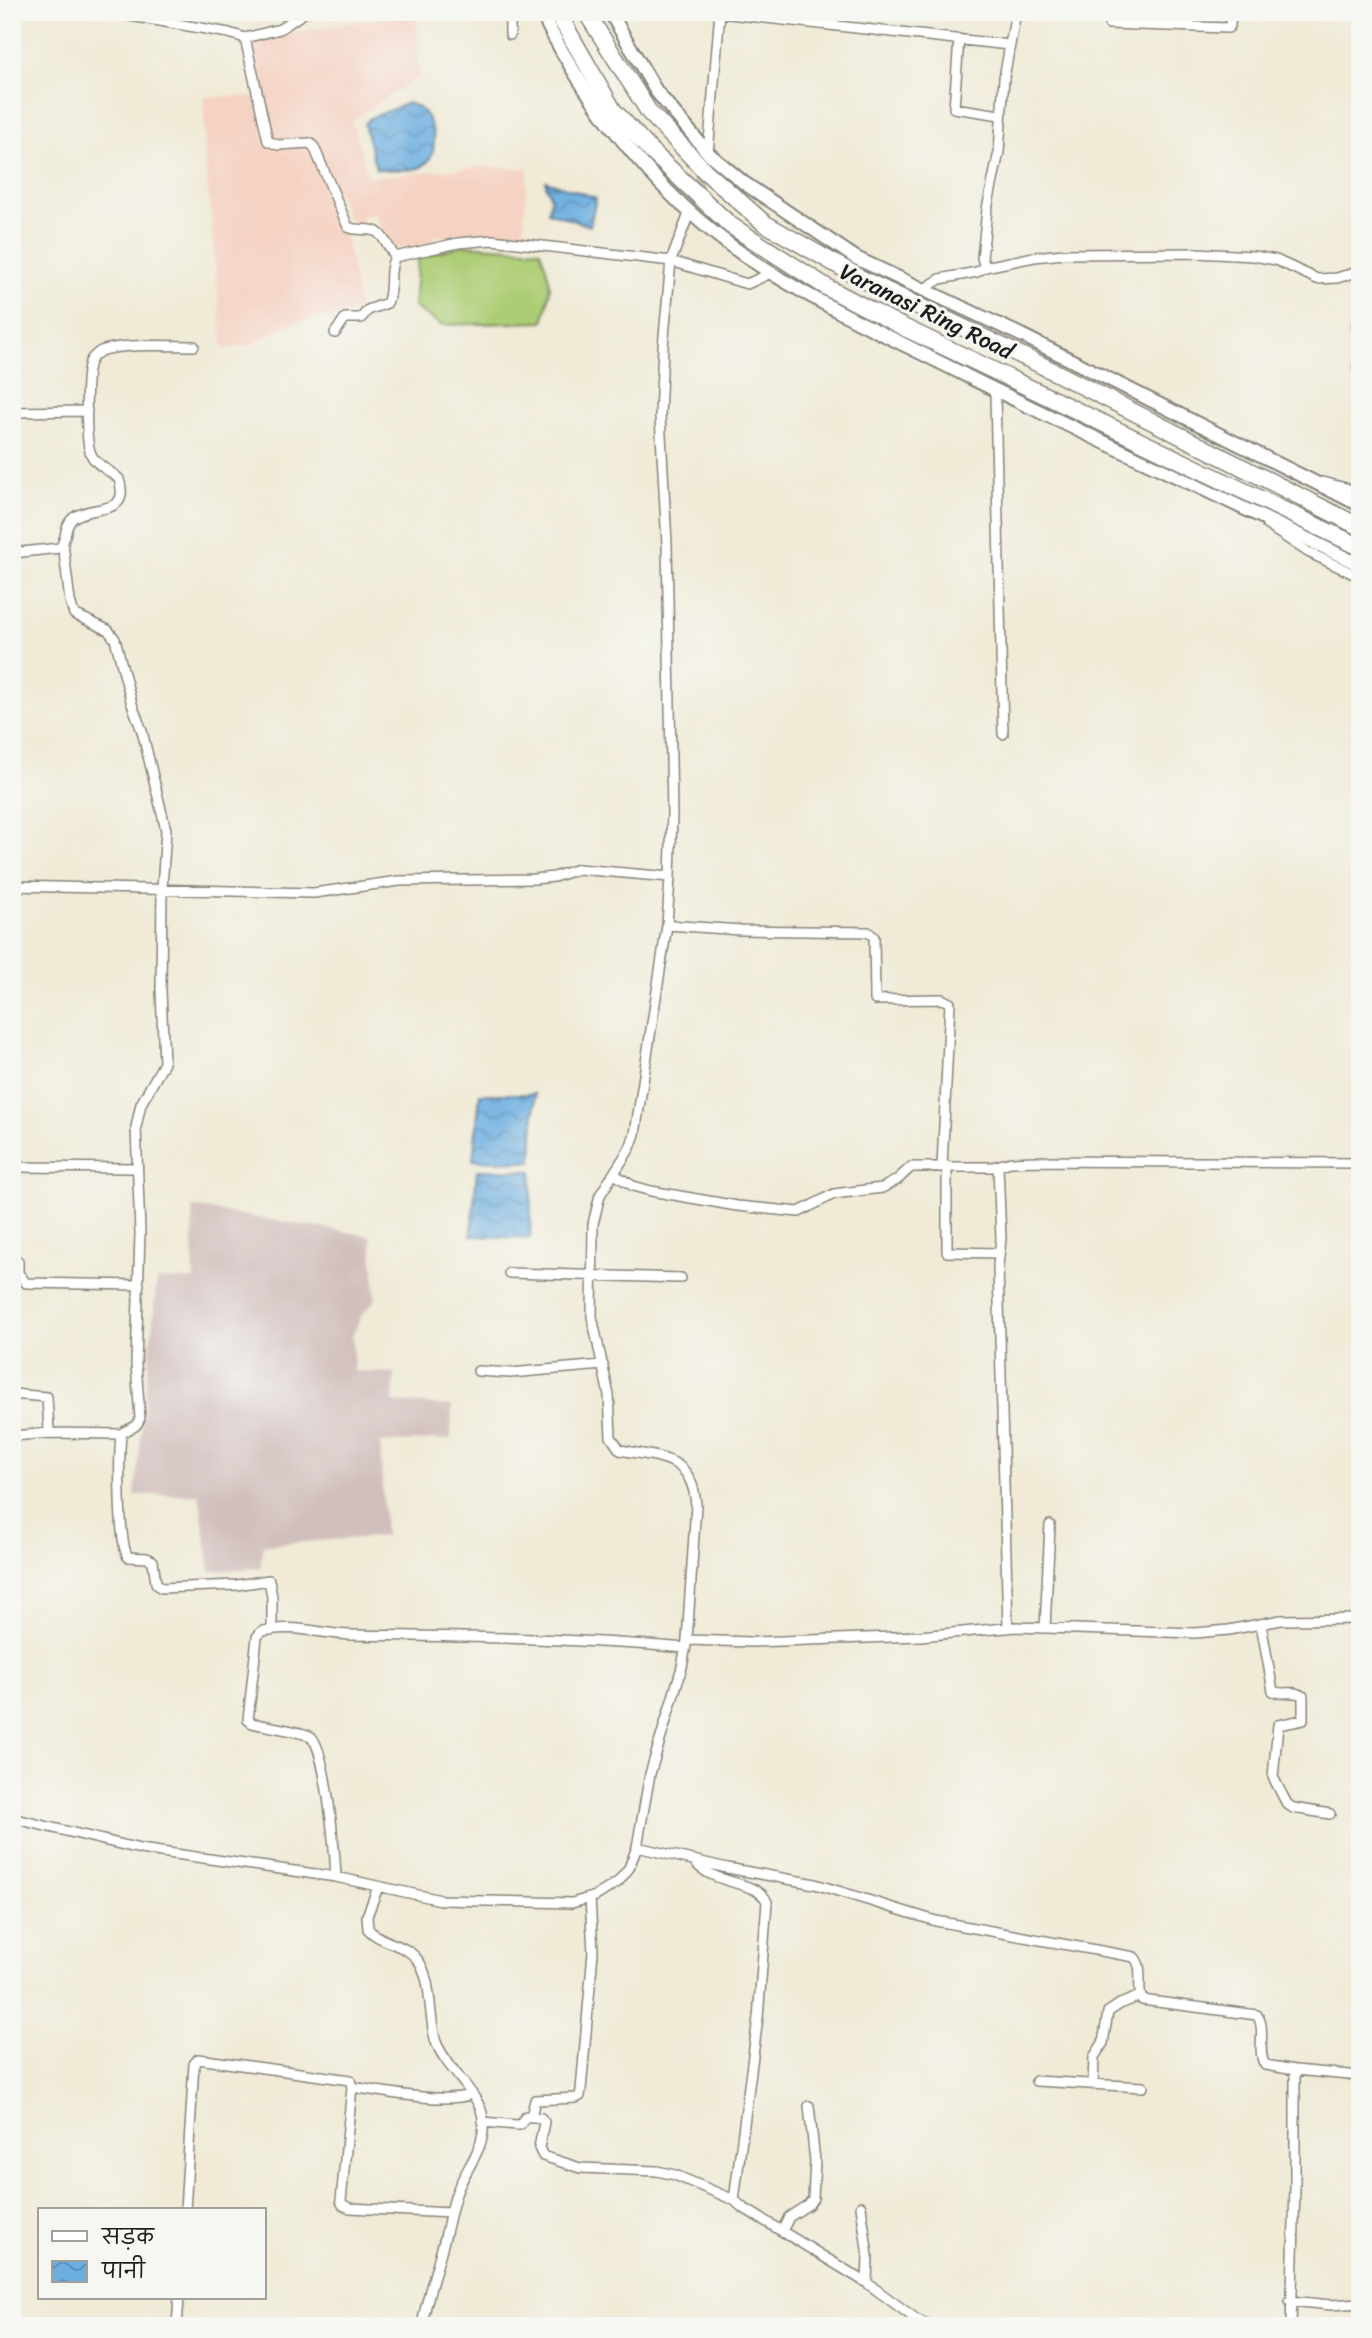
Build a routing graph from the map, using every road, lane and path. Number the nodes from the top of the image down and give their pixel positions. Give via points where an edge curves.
1 (108, 12) edge
2 (305, 12) edge
3 (510, 12) edge
4 (541, 12) edge
5 (557, 12) edge
6 (586, 12) edge
7 (610, 12) edge
8 (1016, 12) edge
9 (1231, 12) edge
10 (720, 13) edge
11 (1109, 24) dead end
12 (510, 36) dead end
13 (245, 38) junction
14 (959, 39) junction
15 (1009, 45) junction
16 (1000, 115) junction
17 (708, 153) junction
18 (690, 211) junction
19 (395, 257) junction
20 (671, 261) junction
21 (985, 267) junction
22 (1360, 271) edge
23 (771, 273) junction
24 (924, 289) junction
25 (335, 333) dead end
26 (194, 346) dead end
27 (990, 387) junction
28 (87, 411) junction
29 (12, 412) edge
30 (1304, 477) junction
31 (1360, 495) edge
32 (1237, 505) junction
33 (1360, 505) edge
34 (1360, 527) edge
35 (63, 544) junction
36 (1360, 547) edge
37 (12, 553) edge
38 (1360, 565) edge
39 (1360, 577) edge
40 (1003, 734) dead end
41 (670, 877) junction
42 (12, 886) edge
43 (162, 888) junction
44 (667, 925) junction
45 (1360, 1163) edge
46 (944, 1166) junction
47 (12, 1167) edge
48 (998, 1167) junction
49 (137, 1168) junction
50 (614, 1174) junction
51 (999, 1253) junction
52 (18, 1261) dead end
53 (509, 1273) dead end
54 (592, 1275) junction
55 (681, 1278) dead end
56 (139, 1285) junction
57 (603, 1365) junction
58 (478, 1371) dead end
59 (12, 1394) edge
60 (51, 1433) junction
61 (121, 1434) junction
62 (12, 1436) edge
63 (1050, 1524) dead end
64 (1360, 1619) edge
65 (1261, 1624) junction
66 (1008, 1628) junction
67 (1045, 1628) junction
68 (272, 1630) junction
69 (686, 1644) junction
70 (1330, 1814) dead end
71 (12, 1818) edge
72 (637, 1847) junction
73 (693, 1861) junction
74 (768, 1875) junction
75 (336, 1877) junction
76 (378, 1887) junction
77 (761, 1892) junction
78 (590, 1898) junction
79 (1140, 1996) junction
80 (1295, 2070) junction
81 (1360, 2076) edge
82 (1037, 2081) dead end
83 (1093, 2085) junction
84 (352, 2087) junction
85 (1143, 2087) dead end
86 (471, 2094) junction
87 (808, 2106) dead end
88 (531, 2117) junction
89 (483, 2122) junction
90 (734, 2200) junction
91 (861, 2206) dead end
92 (185, 2208) edge
93 (451, 2214) junction
94 (782, 2231) junction
95 (867, 2283) junction
96 (179, 2300) edge
97 (1290, 2301) junction
98 (1360, 2303) edge
99 (177, 2326) edge
100 (422, 2326) edge
101 (929, 2326) edge
102 (1291, 2326) edge

1 - 13 street
2 - 13 street via 280,29
3 - 12 street
4 - 18 street via 562,54 610,127
5 - 36 highway, Varanasi Ring Road via 613,110 730,225 828,288 901,326
6 - 34 highway via 649,112 705,171 764,223 862,279
7 - 17 street via 656,91
8 - 15 street
9 - 11 street via 1228,28
10 - 14 street
10 - 17 street
13 - 19 street via 268,141 278,145 304,142 314,147 348,227 380,234
14 - 15 street
14 - 16 street via 954,108
15 - 16 street
16 - 21 street via 999,152 982,258
17 - 24 street via 744,183 856,258
18 - 20 street
18 - 23 street
19 - 20 street via 492,240
19 - 25 street via 387,303 361,318 345,318
20 - 23 street via 747,284
20 - 41 street via 660,416 667,544
21 - 22 street via 1054,255 1196,253 1276,260 1317,279
21 - 24 street via 940,279
23 - 27 street
24 - 30 street
26 - 28 street via 101,351 90,362
27 - 32 street
27 - 40 street via 995,396
28 - 29 street
28 - 35 street via 89,452 119,479 121,497 111,508 73,518
30 - 31 street
30 - 33 street
32 - 38 street
32 - 39 street via 1308,552
35 - 37 street via 55,549
35 - 43 street via 72,608 79,617 112,633 142,731 165,820
41 - 43 street via 578,869 534,879 399,881 314,893
41 - 44 street
42 - 43 street
43 - 49 street via 164,1063 137,1116
44 - 46 street via 872,934 875,1000 942,999 950,1003
44 - 50 street via 635,1135
45 - 48 street via 1036,1161
46 - 48 street
46 - 50 street via 911,1167 890,1185 834,1194 799,1212 651,1191
46 - 51 street via 947,1252
47 - 49 street
48 - 51 street
49 - 56 street
50 - 54 street via 595,1210
51 - 66 street
52 - 56 street via 18,1273 26,1283
53 - 54 street
54 - 55 street
54 - 57 street via 592,1317
56 - 61 street via 136,1364 140,1418 133,1430
57 - 58 street via 510,1374
57 - 69 street via 614,1445 671,1460 690,1477 695,1492
59 - 60 street via 47,1397
60 - 61 street
60 - 62 street
61 - 68 street via 121,1507 128,1557 153,1561 161,1588 269,1580
63 - 67 street
64 - 65 street
65 - 67 street via 1195,1633
65 - 70 street via 1273,1691 1303,1696 1303,1720 1281,1723 1276,1729 1275,1785 1293,1808
66 - 67 street
66 - 69 street via 920,1636
68 - 69 street
68 - 75 street via 257,1637 248,1720 313,1738 327,1795
69 - 72 street via 650,1774
71 - 75 street via 140,1849
72 - 73 street
72 - 78 street via 618,1882
73 - 74 street
73 - 77 street via 709,1875
74 - 77 street
74 - 79 street via 958,1925 1134,1957 1140,1966
75 - 76 street
76 - 78 street via 441,1900 572,1903
76 - 86 street via 367,1916 368,1929 406,1949 420,1963 437,2042
77 - 90 street via 767,1909 758,2018
78 - 88 street via 593,1964 580,2096 535,2100
79 - 80 street via 1147,2001 1257,2015 1262,2061
79 - 83 street via 1108,2012 1103,2043 1094,2057
80 - 81 street
80 - 97 street
82 - 83 street
83 - 85 street
84 - 86 street via 440,2098
84 - 92 street via 346,2079 196,2060
84 - 93 street via 343,2205
86 - 89 street
87 - 94 street via 815,2161 813,2198 789,2217
88 - 89 street via 524,2117 520,2125
88 - 90 street via 544,2122 539,2148 543,2156 580,2168 675,2175
89 - 93 street via 481,2147 460,2183
90 - 94 street
91 - 95 street
93 - 100 street
94 - 95 street
95 - 101 street
96 - 99 street
97 - 98 street
97 - 102 street

